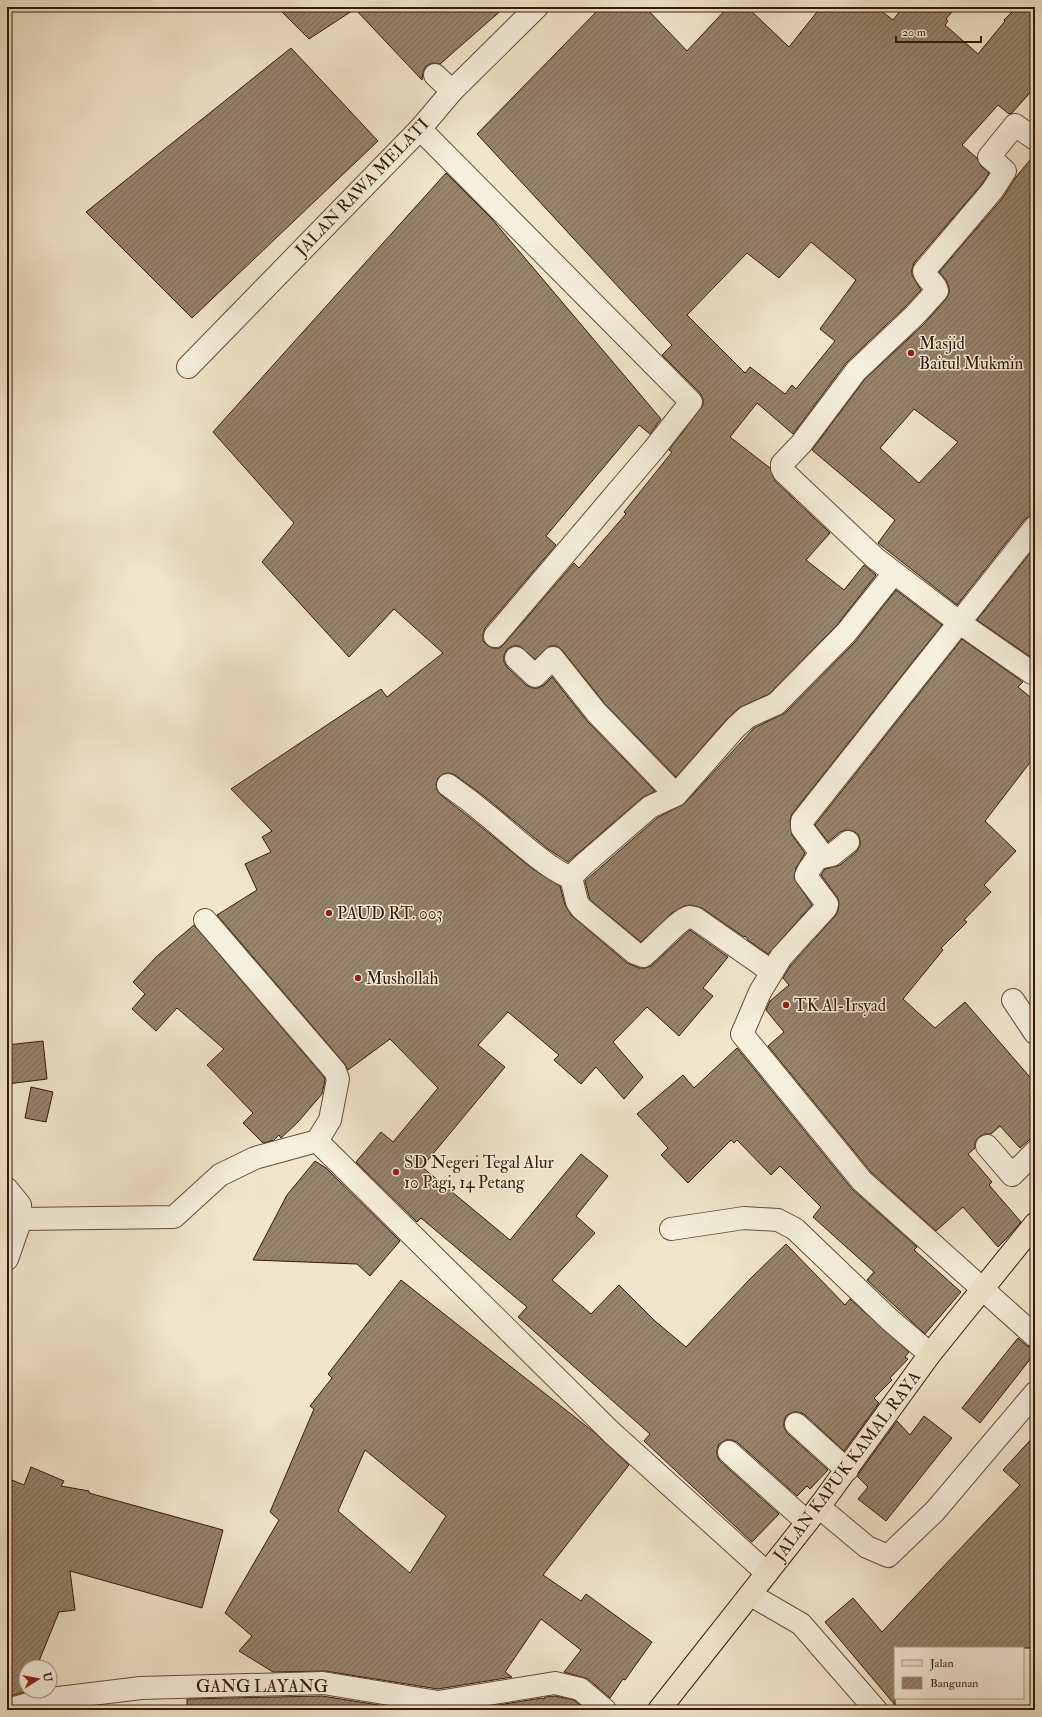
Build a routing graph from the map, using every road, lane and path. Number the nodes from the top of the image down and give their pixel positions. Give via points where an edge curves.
1 (537, 7) edge
2 (435, 75) dead end
3 (452, 92) junction
4 (420, 129) junction
5 (1035, 139) edge
6 (188, 367) dead end
7 (1035, 527) edge
8 (894, 573) junction
9 (960, 623) junction
10 (495, 636) dead end
11 (516, 658) dead end
12 (1035, 673) edge
13 (448, 784) dead end
14 (676, 795) junction
15 (848, 842) dead end
16 (818, 858) junction
17 (571, 877) junction
18 (204, 920) dead end
19 (772, 972) junction
20 (1013, 1000) dead end
21 (1035, 1033) edge
22 (317, 1141) junction
23 (987, 1146) dead end
24 (1035, 1152) edge
25 (7, 1189) edge
26 (21, 1219) junction
27 (1035, 1224) edge
28 (671, 1229) dead end
29 (7, 1259) edge
30 (982, 1289) junction
31 (1035, 1336) edge
32 (930, 1354) junction
33 (1035, 1393) edge
34 (796, 1424) dead end
35 (729, 1452) dead end
36 (847, 1470) junction
37 (813, 1514) junction
38 (766, 1573) junction
39 (751, 1595) junction
40 (7, 1710) edge
41 (605, 1710) edge
42 (659, 1710) edge
43 (876, 1710) edge

1 - 3 street, JALAN RAWA MELATI
2 - 3 street
3 - 4 street, JALAN RAWA MELATI
4 - 6 street, JALAN RAWA MELATI
4 - 10 street via 691,402
5 - 8 street via 1015,125 989,157 1005,171 992,191 924,271 937,291 856,371 801,444 782,464 784,472 874,558
7 - 9 street
8 - 9 street
8 - 14 street via 846,633 776,704 747,717 736,727
9 - 12 street
9 - 16 street via 802,821 802,828 818,849
11 - 14 street via 535,676 553,658 596,712
13 - 17 street via 529,850
14 - 17 street via 650,807
15 - 16 street via 832,855
16 - 19 street via 806,876 827,904 826,908 781,957
17 - 19 street via 577,902 635,954 643,956 688,917 695,918
18 - 22 street via 335,1071 338,1079 330,1120
19 - 30 street via 760,992 742,1034 862,1181
20 - 21 street
22 - 26 street via 255,1158 220,1175 174,1217
22 - 38 street via 612,1433
23 - 24 street via 1012,1175
25 - 26 street via 20,1205
26 - 29 street
27 - 30 main road, JALAN KAPUK KAMAL RAYA
28 - 32 street via 744,1218 778,1220 795,1229 890,1320
30 - 31 street
30 - 32 main road, JALAN KAPUK KAMAL RAYA
32 - 36 main road, JALAN KAPUK KAMAL RAYA
33 - 37 street via 935,1511 888,1556 867,1547
34 - 36 street
35 - 37 street
36 - 37 main road, JALAN KAPUK KAMAL RAYA
37 - 38 main road, JALAN KAPUK KAMAL RAYA
38 - 39 main road, JALAN KAPUK KAMAL RAYA
39 - 42 main road, JALAN KAPUK KAMAL RAYA
39 - 43 street via 801,1624
40 - 41 street, GANG LAYANG via 42,1700 141,1688 323,1683 438,1702 555,1683 580,1689

